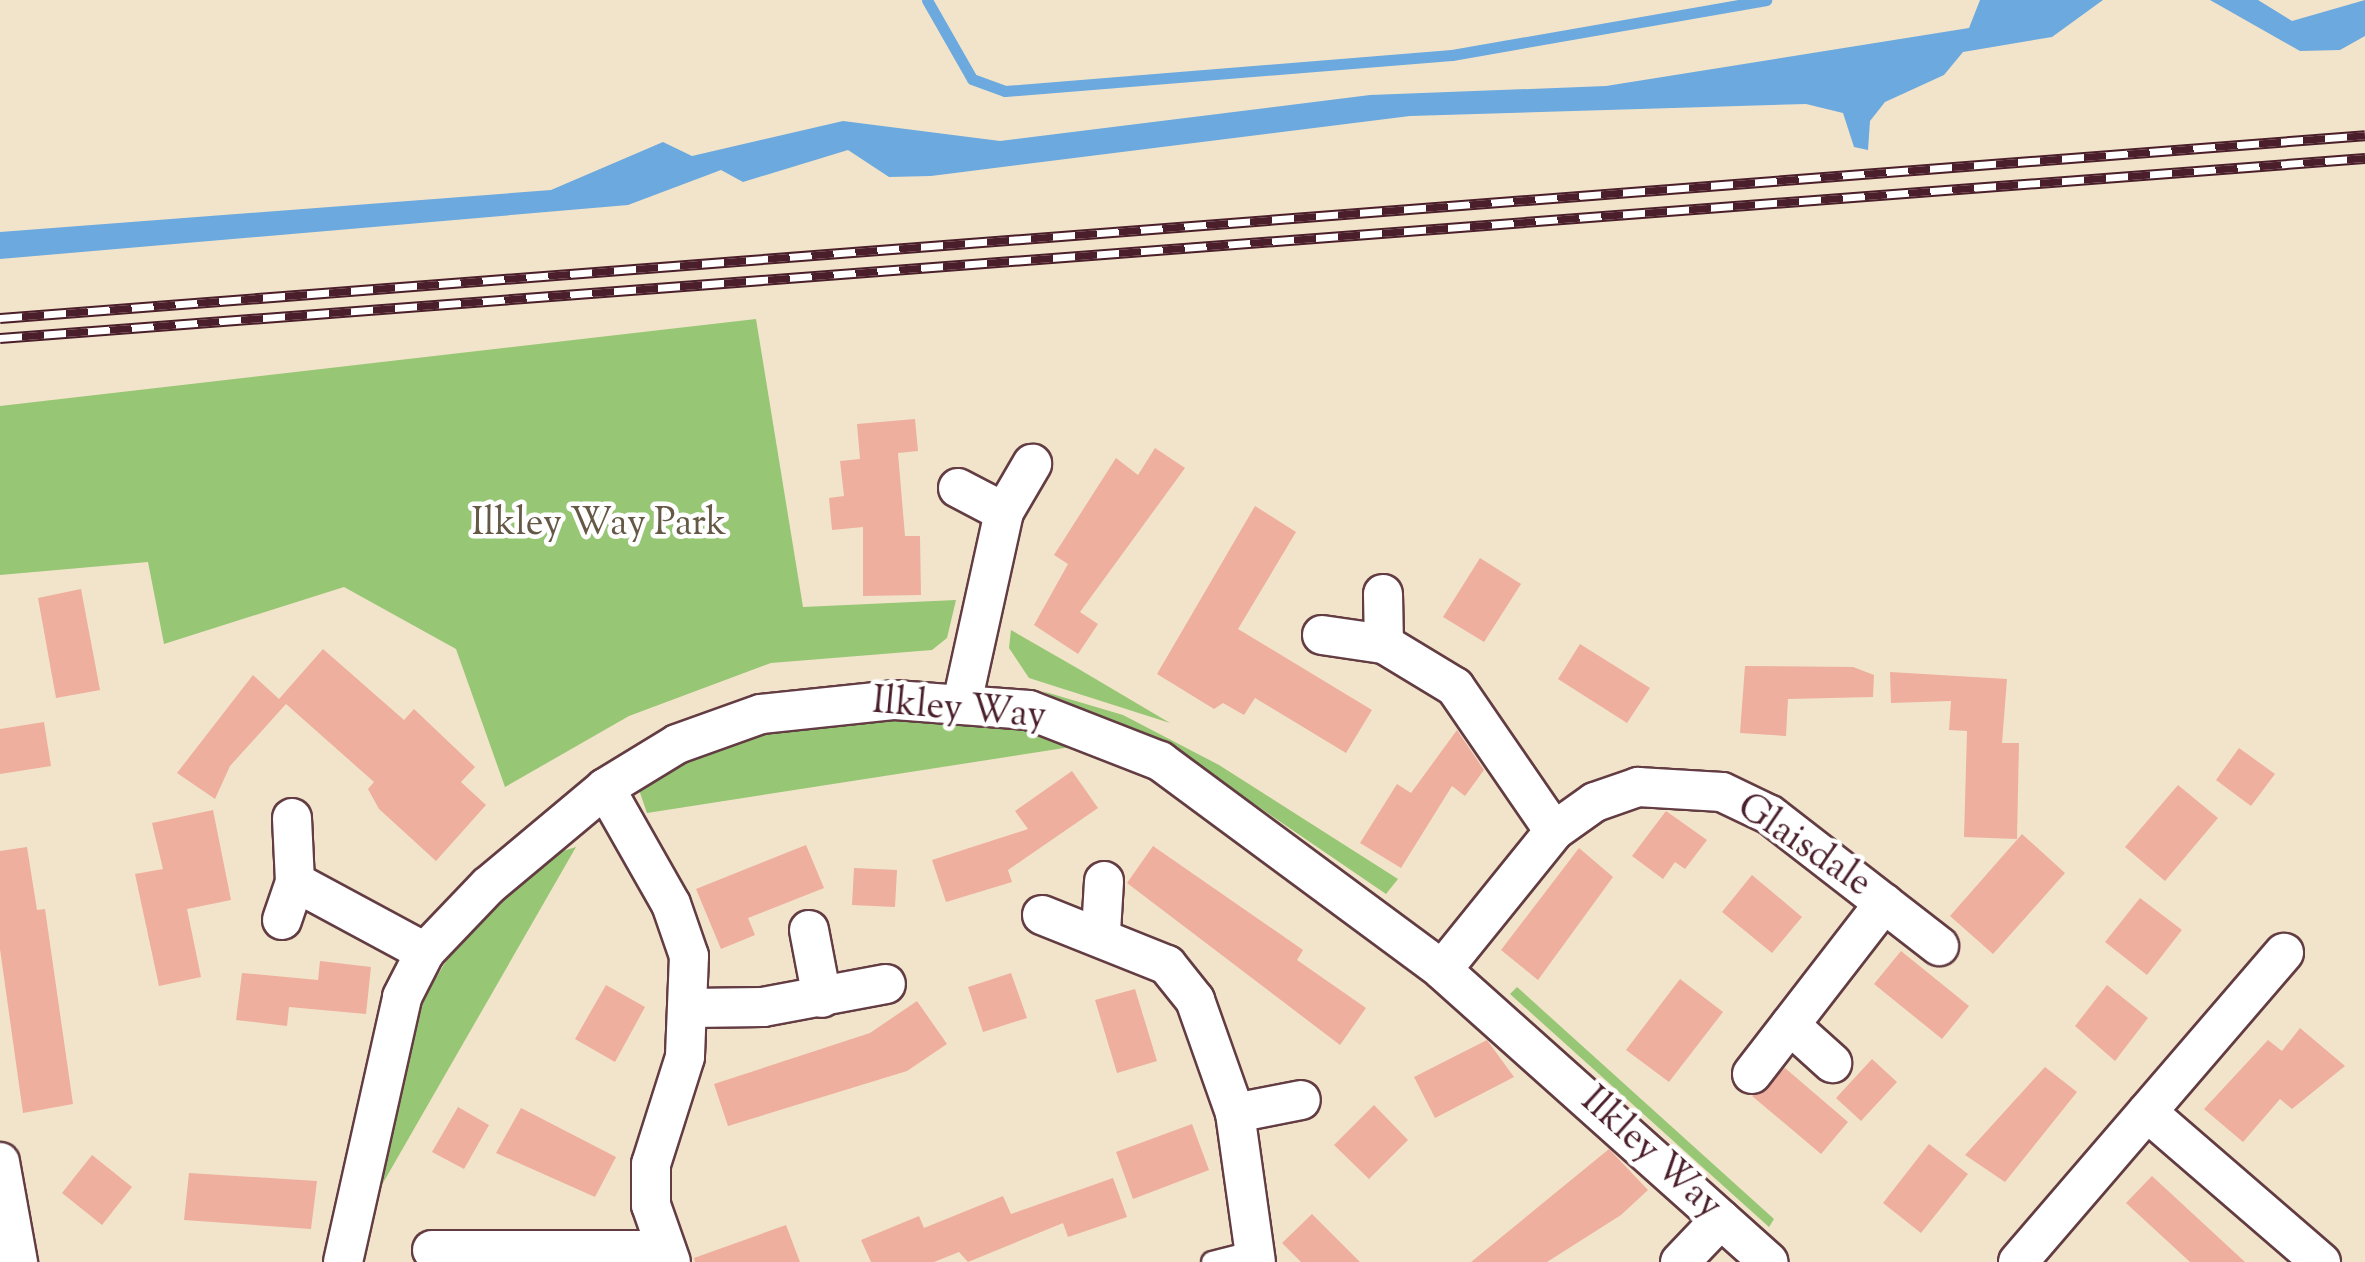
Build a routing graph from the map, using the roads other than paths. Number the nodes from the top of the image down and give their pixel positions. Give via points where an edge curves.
1 (1032, 464) dead end
2 (958, 488) dead end
3 (1004, 512) junction
4 (1383, 594) dead end
5 (1322, 635) dead end
6 (1384, 644) junction
7 (962, 703) junction
8 (605, 788) junction
9 (292, 818) dead end
10 (1554, 831) junction
11 (1104, 881) dead end
12 (295, 882) junction
13 (1884, 903) junction
14 (1042, 915) dead end
15 (282, 920) dead end
16 (808, 930) dead end
17 (1101, 932) junction
18 (1938, 946) dead end
19 (425, 952) junction
20 (2284, 953) dead end
21 (1442, 970) junction
22 (886, 984) dead end
23 (822, 998) junction
24 (690, 1008) junction
25 (1790, 1025) junction
26 (1832, 1063) dead end
27 (1752, 1074) dead end
28 (1301, 1100) dead end
29 (2147, 1112) junction
30 (1235, 1114) junction
31 (0, 1162) edge
32 (1721, 1219) junction
33 (432, 1250) dead end
34 (668, 1256) edge
35 (1255, 1256) edge
36 (18, 1262) edge
37 (342, 1262) edge
38 (1212, 1262) edge
39 (1680, 1262) edge
40 (1769, 1262) edge
41 (2018, 1262) edge
42 (2322, 1262) edge

1 - 3 street
2 - 3 street
3 - 7 street
4 - 6 street
5 - 6 street
6 - 10 street via 1455,687
7 - 8 street, Ilkley Way via 761,714 677,744
7 - 21 street, Ilkley Way via 1076,723 1160,761
8 - 19 street, Ilkley Way
8 - 24 street via 671,904 689,956
9 - 12 street
10 - 13 street, Glaisdale via 1595,802 1638,787 1722,792 1770,815
10 - 21 street, Glaisdale
11 - 17 street
12 - 15 street
12 - 19 street
13 - 18 street, Glaisdale
13 - 25 street, Glaisdale
14 - 17 street
16 - 23 street
17 - 30 street via 1168,966 1195,1000
19 - 37 street, Ilkley Way via 402,996
20 - 29 street
21 - 32 street, Ilkley Way
22 - 23 street
23 - 24 street
24 - 34 street via 651,1164
25 - 26 street
25 - 27 street, Glaisdale
28 - 30 street
29 - 41 street
29 - 42 street
30 - 35 street
31 - 36 street
32 - 39 street
32 - 40 street, Ilkley Way
33 - 34 street via 480,1234
35 - 38 lane

